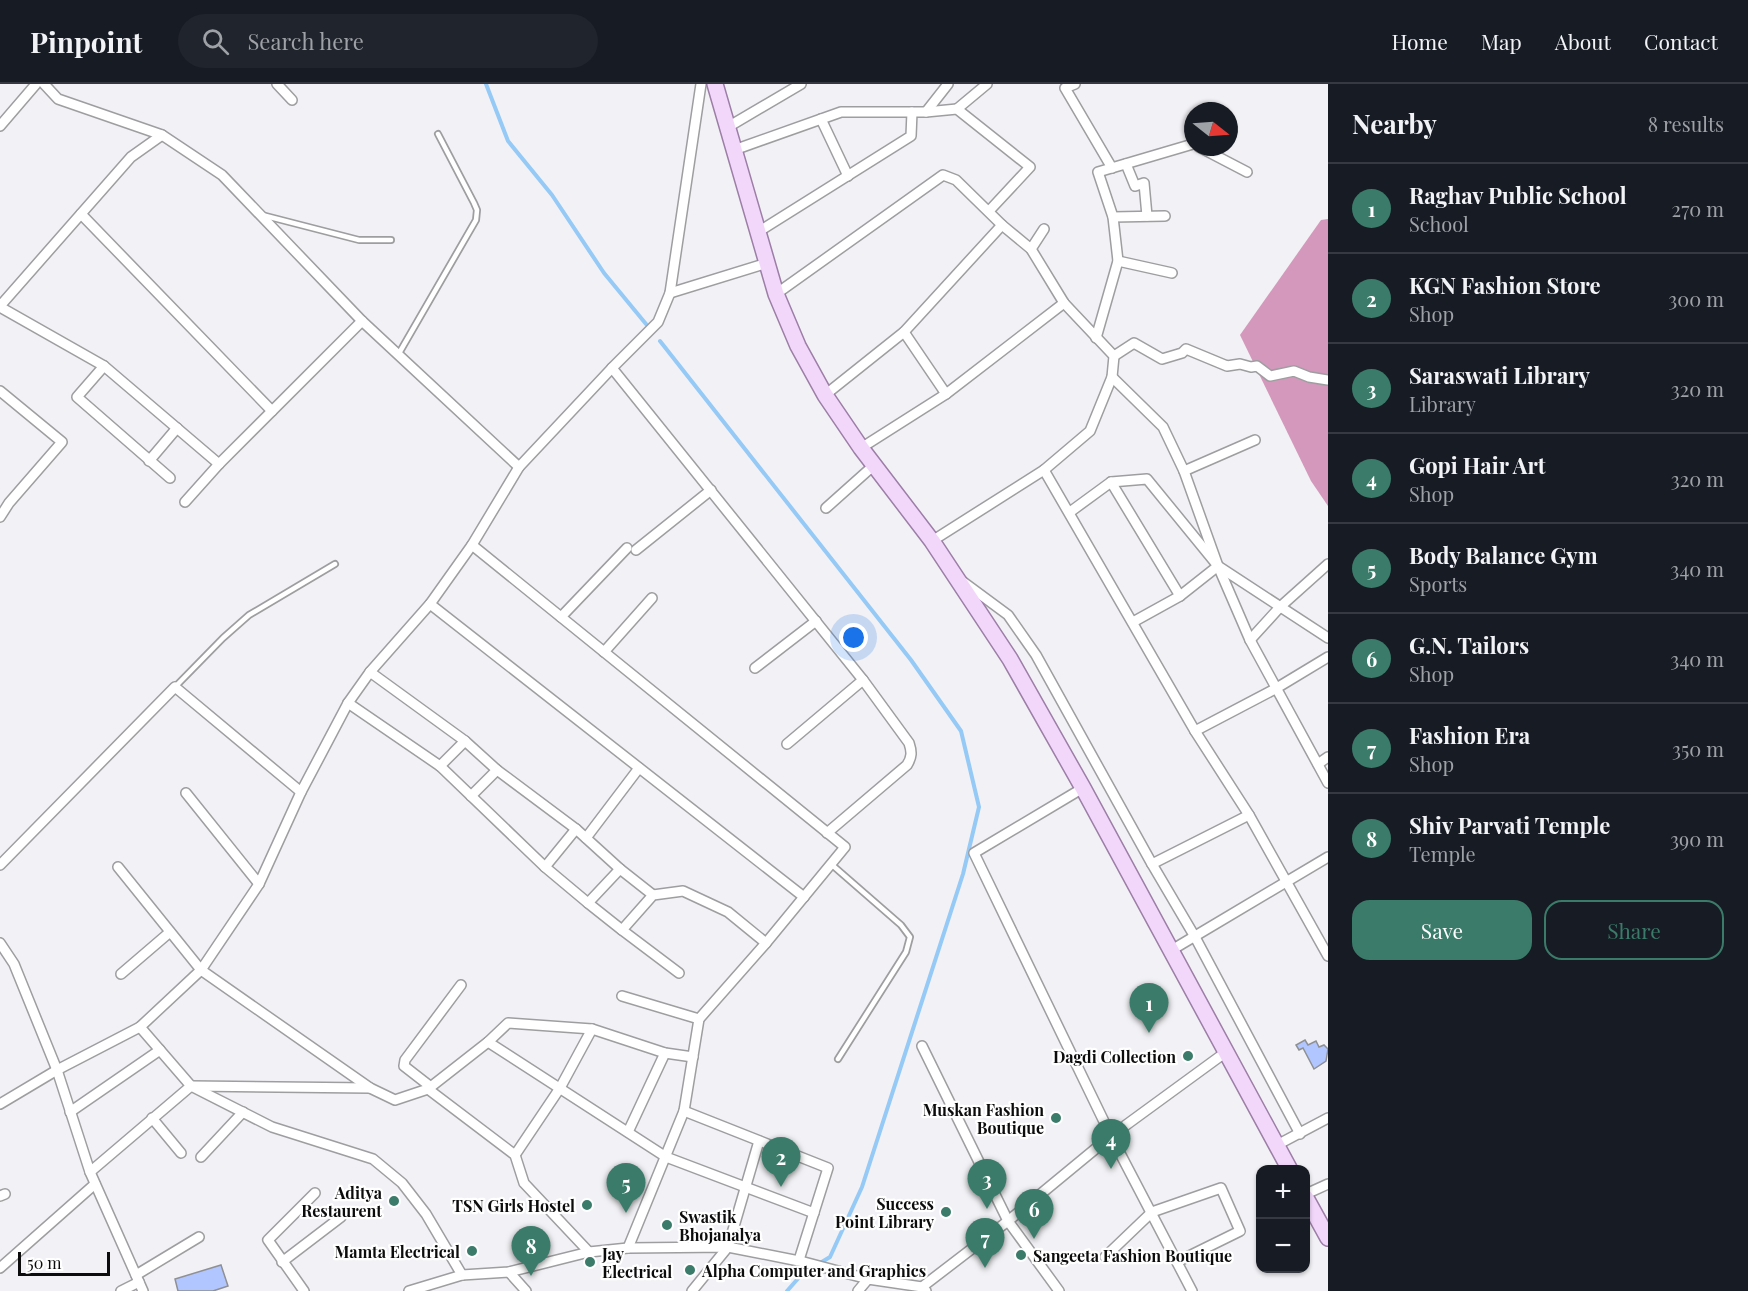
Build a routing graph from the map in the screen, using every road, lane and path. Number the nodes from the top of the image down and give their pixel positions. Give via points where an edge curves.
1 (36, 84) edge
2 (44, 84) edge
3 (277, 84) edge
4 (701, 84) edge
5 (715, 84) edge
6 (801, 84) edge
7 (948, 84) edge
8 (987, 84) edge
9 (1075, 84) edge
10 (1062, 86) edge
11 (292, 100) dead end
12 (957, 109) junction
13 (912, 112) junction
14 (926, 112) junction
15 (821, 119) junction
16 (0, 126) edge
17 (728, 127) junction
18 (438, 134) dead end
19 (162, 135) junction
20 (1184, 147) edge
21 (735, 150) junction
22 (1217, 156) edge
23 (1126, 164) junction
24 (1112, 168) junction
25 (1248, 172) dead end
26 (848, 176) junction
27 (990, 211) junction
28 (81, 214) junction
29 (259, 214) junction
30 (1147, 216) junction
31 (1165, 216) dead end
32 (1113, 217) junction
33 (1002, 225) junction
34 (1044, 229) dead end
35 (758, 232) junction
36 (391, 240) dead end
37 (1031, 249) junction
38 (1118, 261) junction
39 (767, 263) junction
40 (1172, 273) dead end
41 (670, 293) junction
42 (776, 294) junction
43 (1065, 303) junction
44 (0, 306) edge
45 (362, 321) junction
46 (904, 332) junction
47 (1096, 338) junction
48 (398, 355) junction
49 (1114, 356) junction
50 (104, 366) junction
51 (612, 368) junction
52 (1112, 377) junction
53 (1328, 380) edge
54 (0, 391) edge
55 (825, 394) junction
56 (946, 394) junction
57 (272, 411) junction
58 (177, 428) junction
59 (1255, 440) dead end
60 (861, 448) junction
61 (149, 461) junction
62 (219, 464) junction
63 (873, 466) junction
64 (519, 467) junction
65 (1044, 470) junction
66 (1184, 471) junction
67 (170, 478) dead end
68 (1111, 482) junction
69 (711, 490) junction
70 (0, 495) edge
71 (185, 502) dead end
72 (9, 503) junction
73 (826, 508) dead end
74 (1070, 512) junction
75 (0, 517) edge
76 (932, 541) junction
77 (472, 545) junction
78 (335, 564) dead end
79 (1328, 564) edge
80 (1218, 566) junction
81 (956, 576) junction
82 (1180, 596) junction
83 (652, 598) dead end
84 (430, 604) junction
85 (1280, 607) junction
86 (561, 617) junction
87 (816, 621) junction
88 (1133, 622) junction
89 (1328, 638) edge
90 (1250, 640) junction
91 (604, 652) junction
92 (1328, 657) edge
93 (755, 668) dead end
94 (370, 672) junction
95 (863, 680) junction
96 (175, 687) junction
97 (1275, 689) junction
98 (348, 703) junction
99 (1195, 731) junction
100 (465, 741) junction
101 (787, 744) dead end
102 (1328, 756) edge
103 (1318, 764) junction
104 (440, 766) junction
105 (639, 768) junction
106 (497, 770) junction
107 (1328, 783) edge
108 (1083, 788) junction
109 (300, 792) junction
110 (186, 793) dead end
111 (471, 796) junction
112 (1249, 815) junction
113 (576, 829) junction
114 (827, 833) junction
115 (586, 838) junction
116 (1328, 858) edge
117 (831, 864) junction
118 (1152, 864) junction
119 (0, 865) edge
120 (118, 867) dead end
121 (545, 867) junction
122 (620, 869) junction
123 (1286, 881) junction
124 (259, 884) junction
125 (653, 895) junction
126 (804, 897) junction
127 (588, 903) junction
128 (622, 930) junction
129 (170, 932) junction
130 (1195, 936) junction
131 (766, 943) junction
132 (0, 944) edge
133 (1170, 951) junction
134 (1328, 956) edge
135 (201, 970) junction
136 (121, 974) dead end
137 (679, 974) dead end
138 (461, 985) dead end
139 (622, 996) dead end
140 (699, 1019) junction
141 (140, 1027) junction
142 (592, 1029) junction
143 (488, 1042) junction
144 (922, 1046) dead end
145 (160, 1050) junction
146 (1226, 1052) junction
147 (665, 1053) junction
148 (693, 1057) junction
149 (838, 1059) dead end
150 (57, 1070) junction
151 (190, 1086) junction
152 (370, 1088) junction
153 (429, 1088) junction
154 (560, 1088) junction
155 (0, 1104) edge
156 (684, 1111) junction
157 (70, 1112) junction
158 (243, 1112) junction
159 (152, 1118) junction
160 (1328, 1118) edge
161 (628, 1132) junction
162 (1300, 1134) junction
163 (1111, 1136) junction
164 (759, 1140) junction
165 (1277, 1145) junction
166 (181, 1153) dead end
167 (515, 1155) junction
168 (201, 1157) dead end
169 (666, 1157) junction
170 (1287, 1165) edge
171 (90, 1172) junction
172 (95, 1184) junction
173 (1328, 1184) edge
174 (745, 1187) junction
175 (315, 1193) dead end
176 (1310, 1193) edge
177 (1310, 1204) edge
178 (1152, 1212) junction
179 (814, 1213) junction
180 (341, 1217) dead end
181 (1008, 1221) junction
182 (1326, 1230) edge
183 (199, 1237) dead end
184 (728, 1247) junction
185 (628, 1248) junction
186 (589, 1252) junction
187 (1105, 1257) dead end
188 (802, 1261) junction
189 (282, 1262) junction
190 (1177, 1262) junction
191 (0, 1269) edge
192 (509, 1272) junction
193 (462, 1275) junction
194 (868, 1279) junction
195 (139, 1283) edge
196 (924, 1289) edge
197 (121, 1291) edge
198 (304, 1291) edge
199 (410, 1291) edge
200 (526, 1291) edge
201 (692, 1291) edge
202 (858, 1291) edge
203 (1059, 1291) edge
204 (1192, 1291) edge

1 - 16 street
2 - 19 street via 58,99
3 - 11 street
4 - 41 street
5 - 17 main road
6 - 17 street
7 - 14 street
8 - 12 street
9 - 10 street
10 - 24 street
12 - 14 street
12 - 27 street via 1030,167
13 - 14 street
13 - 15 street via 842,112
13 - 26 street via 911,136
15 - 21 street
15 - 26 street
17 - 21 main road
18 - 48 lane via 477,215
19 - 28 street via 131,157
19 - 29 street via 222,175
20 - 23 street
21 - 35 main road
22 - 25 street
23 - 24 street
23 - 30 street via 1135,186 1144,183
24 - 32 street via 1098,172
26 - 35 street
27 - 33 street
27 - 42 street via 956,180 943,175
28 - 44 street
28 - 57 street
29 - 36 lane via 359,240
29 - 45 street
30 - 31 street
30 - 32 street
32 - 38 street
33 - 37 street
33 - 46 street
34 - 37 street
35 - 39 main road
37 - 43 street
38 - 40 street
38 - 47 street
39 - 41 street
39 - 42 main road
41 - 51 street via 658,322
42 - 55 main road via 798,346
43 - 47 street
43 - 56 street
44 - 50 street
45 - 48 street
45 - 57 street
46 - 55 street
46 - 56 street
47 - 49 street
48 - 64 street
49 - 52 street
49 - 53 street via 1134,343 1162,359 1186,349 1227,366 1257,366 1270,376 1294,370
50 - 58 street
50 - 61 street via 77,397
51 - 64 street
51 - 69 street
52 - 65 street via 1090,431
52 - 66 street via 1163,428
54 - 72 street via 62,442
55 - 60 main road
56 - 60 street
57 - 62 street
58 - 61 street
58 - 62 street
59 - 66 street
60 - 63 main road
61 - 67 street
62 - 71 street
63 - 73 street
63 - 76 main road
64 - 77 street
65 - 74 street
65 - 76 street
66 - 80 street
68 - 74 street
68 - 80 street via 1146,479
68 - 82 street
69 - 86 street via 631,549
69 - 87 street
70 - 72 street
72 - 75 street
74 - 88 street
76 - 81 main road
77 - 84 street
77 - 86 street
78 - 96 lane via 249,615
79 - 85 street
80 - 82 street
80 - 85 street
80 - 90 street
81 - 108 main road via 1010,659
81 - 118 street via 1008,615 1036,655
82 - 88 street
83 - 91 street
84 - 94 street
84 - 105 street
85 - 89 street
85 - 90 street
86 - 91 street
87 - 93 street
87 - 95 street
88 - 99 street
90 - 97 street
91 - 114 street
92 - 97 street
94 - 98 street
94 - 100 street
95 - 101 street
95 - 114 street via 909,742 911,758
96 - 109 street
96 - 119 street
97 - 99 street
97 - 103 street
98 - 104 street
98 - 109 street
99 - 112 street
100 - 104 street
100 - 106 street
102 - 103 street
103 - 107 street
104 - 111 street
105 - 115 street
105 - 126 street
106 - 111 street
106 - 113 street
108 - 133 main road
108 - 163 street via 974,853
109 - 124 street
110 - 124 street
111 - 121 street
112 - 118 street
112 - 123 street
113 - 115 street
113 - 121 street
114 - 117 street via 845,847
115 - 122 street
116 - 123 street
117 - 126 street
117 - 149 lane via 902,925 910,937 906,952
118 - 130 street
120 - 129 street
121 - 127 street
122 - 125 street
122 - 127 street
123 - 130 street
123 - 134 street
124 - 135 street
125 - 128 street
125 - 131 street via 683,891 728,912
126 - 131 street
127 - 128 street
128 - 137 street
129 - 135 street
129 - 136 street
130 - 133 street
130 - 162 street
131 - 140 street
132 - 150 street via 14,964
133 - 146 main road
135 - 141 street
135 - 152 street
138 - 153 street via 405,1060 404,1066
139 - 140 street
140 - 148 street
141 - 145 street
141 - 150 street
142 - 143 street via 508,1023
142 - 147 street
142 - 154 street
143 - 153 street
143 - 154 street
144 - 181 street
145 - 151 street
145 - 157 street
146 - 163 street
146 - 165 main road
147 - 148 street
147 - 161 street
148 - 156 street
150 - 155 street
150 - 157 street
151 - 152 street
151 - 158 street
151 - 159 street
152 - 153 street via 395,1100
153 - 167 street
154 - 161 street
154 - 167 street
156 - 164 street
156 - 169 street
157 - 171 street
158 - 168 street
158 - 193 street via 272,1127 372,1159 402,1183 426,1214
159 - 166 street
159 - 171 street
160 - 162 street
161 - 169 street
162 - 165 street
163 - 178 street
163 - 181 street
164 - 174 street
164 - 179 street via 828,1168
165 - 170 main road
167 - 186 street via 524,1183
169 - 174 street
169 - 185 street
171 - 172 street
172 - 191 street
172 - 195 street
173 - 176 street
174 - 179 street
174 - 184 street
175 - 189 street via 268,1240
177 - 182 main road
178 - 187 street
178 - 190 street
178 - 190 street via 1221,1188 1240,1231
179 - 188 street
180 - 189 street
181 - 196 street
181 - 203 street
183 - 195 street
184 - 185 street
184 - 188 street
184 - 201 street
185 - 186 street
186 - 192 street
188 - 194 street
189 - 198 street
190 - 204 street
192 - 193 street
192 - 200 street
193 - 199 street
194 - 196 street
194 - 202 street
195 - 197 street

